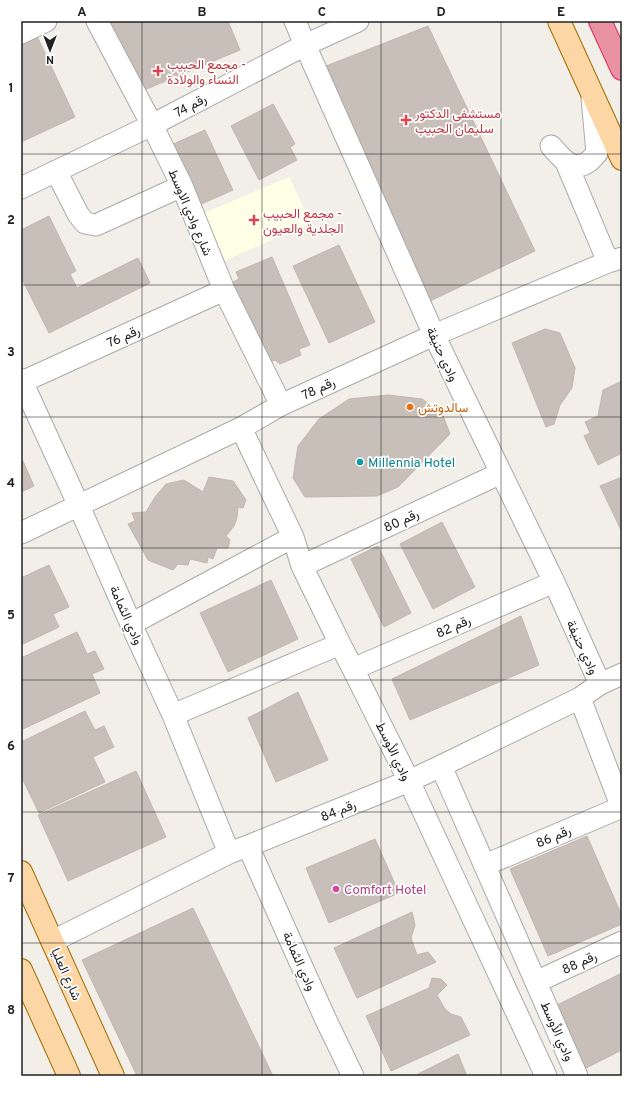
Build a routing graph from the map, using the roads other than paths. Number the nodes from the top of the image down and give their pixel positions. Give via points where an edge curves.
1 (46, 21) edge
2 (97, 21) edge
3 (295, 21) edge
4 (358, 21) edge
5 (559, 21) edge
6 (600, 21) edge
7 (21, 33) edge
8 (305, 45) junction
9 (622, 69) edge
10 (592, 91) junction
11 (152, 125) junction
12 (551, 146) dead end
13 (622, 159) edge
14 (566, 162) junction
15 (56, 171) junction
16 (182, 186) junction
17 (21, 188) edge
18 (615, 260) edge
19 (224, 290) junction
20 (434, 335) junction
21 (22, 380) edge
22 (281, 405) junction
23 (241, 428) junction
24 (501, 473) junction
25 (79, 506) junction
26 (21, 533) edge
27 (293, 537) junction
28 (302, 566) junction
29 (554, 582) junction
30 (131, 624) junction
31 (340, 644) junction
32 (353, 669) junction
33 (622, 674) edge
34 (600, 684) junction
35 (580, 698) junction
36 (173, 715) junction
37 (441, 766) junction
38 (409, 781) junction
39 (622, 808) edge
40 (239, 849) junction
41 (485, 865) junction
42 (21, 872) edge
43 (53, 941) junction
44 (622, 942) edge
45 (21, 970) edge
46 (536, 982) junction
47 (70, 1076) edge
48 (113, 1076) edge
49 (353, 1076) edge
50 (546, 1076) edge
51 (577, 1076) edge

1 - 7 street
2 - 11 street, شارع وادي الاوسط
3 - 8 street, وادي حنيفة
4 - 8 street, رقم 74
5 - 10 main road
6 - 9 highway
8 - 11 street, رقم 74
8 - 20 street, وادي حنيفة
10 - 13 main road
10 - 14 street via 597,153 587,163 576,166
11 - 15 street, رقم 74
11 - 16 street, شارع وادي الاوسط
12 - 14 street
14 - 18 street
15 - 16 street via 78,214 86,223 96,225
15 - 17 street, رقم 74
16 - 19 street, شارع وادي الاوسط
18 - 20 street, رقم 78
19 - 21 street, رقم 76
19 - 22 street, شارع وادي الاوسط
20 - 22 street, رقم 78
20 - 24 street, وادي حنيفة
21 - 25 street, وادي الثمامة
22 - 23 street, رقم 78
23 - 25 street, رقم 78
23 - 27 street, وادي الأوسط
24 - 28 street, رقم 80
24 - 29 street, وادي حنيفة
25 - 26 street, رقم 78
25 - 30 street, وادي الثمامة
27 - 28 street, وادي الأوسط
27 - 30 street
28 - 31 street, وادي الأوسط
29 - 32 street, رقم 82
29 - 34 street, وادي حنيفة
30 - 36 street, وادي الثمامة
31 - 32 street, وادي الأوسط
31 - 36 street
32 - 38 street, وادي الأوسط
33 - 34 street, رقم 84
34 - 35 street, رقم 84
35 - 37 street, رقم 84
35 - 39 street
36 - 40 street, وادي الثمامة
37 - 38 street, رقم 84
37 - 41 street, وادي الأوسط
38 - 40 street, رقم 84
38 - 50 street, وادي الأوسط
39 - 41 street, رقم 86
40 - 43 street, رقم 84
40 - 49 street, وادي الثمامة
41 - 46 street, وادي الأوسط
42 - 43 main road, شارع العليا
43 - 48 main road, شارع العليا
44 - 46 street, رقم 88
45 - 47 main road
46 - 51 street, وادي الأوسط

